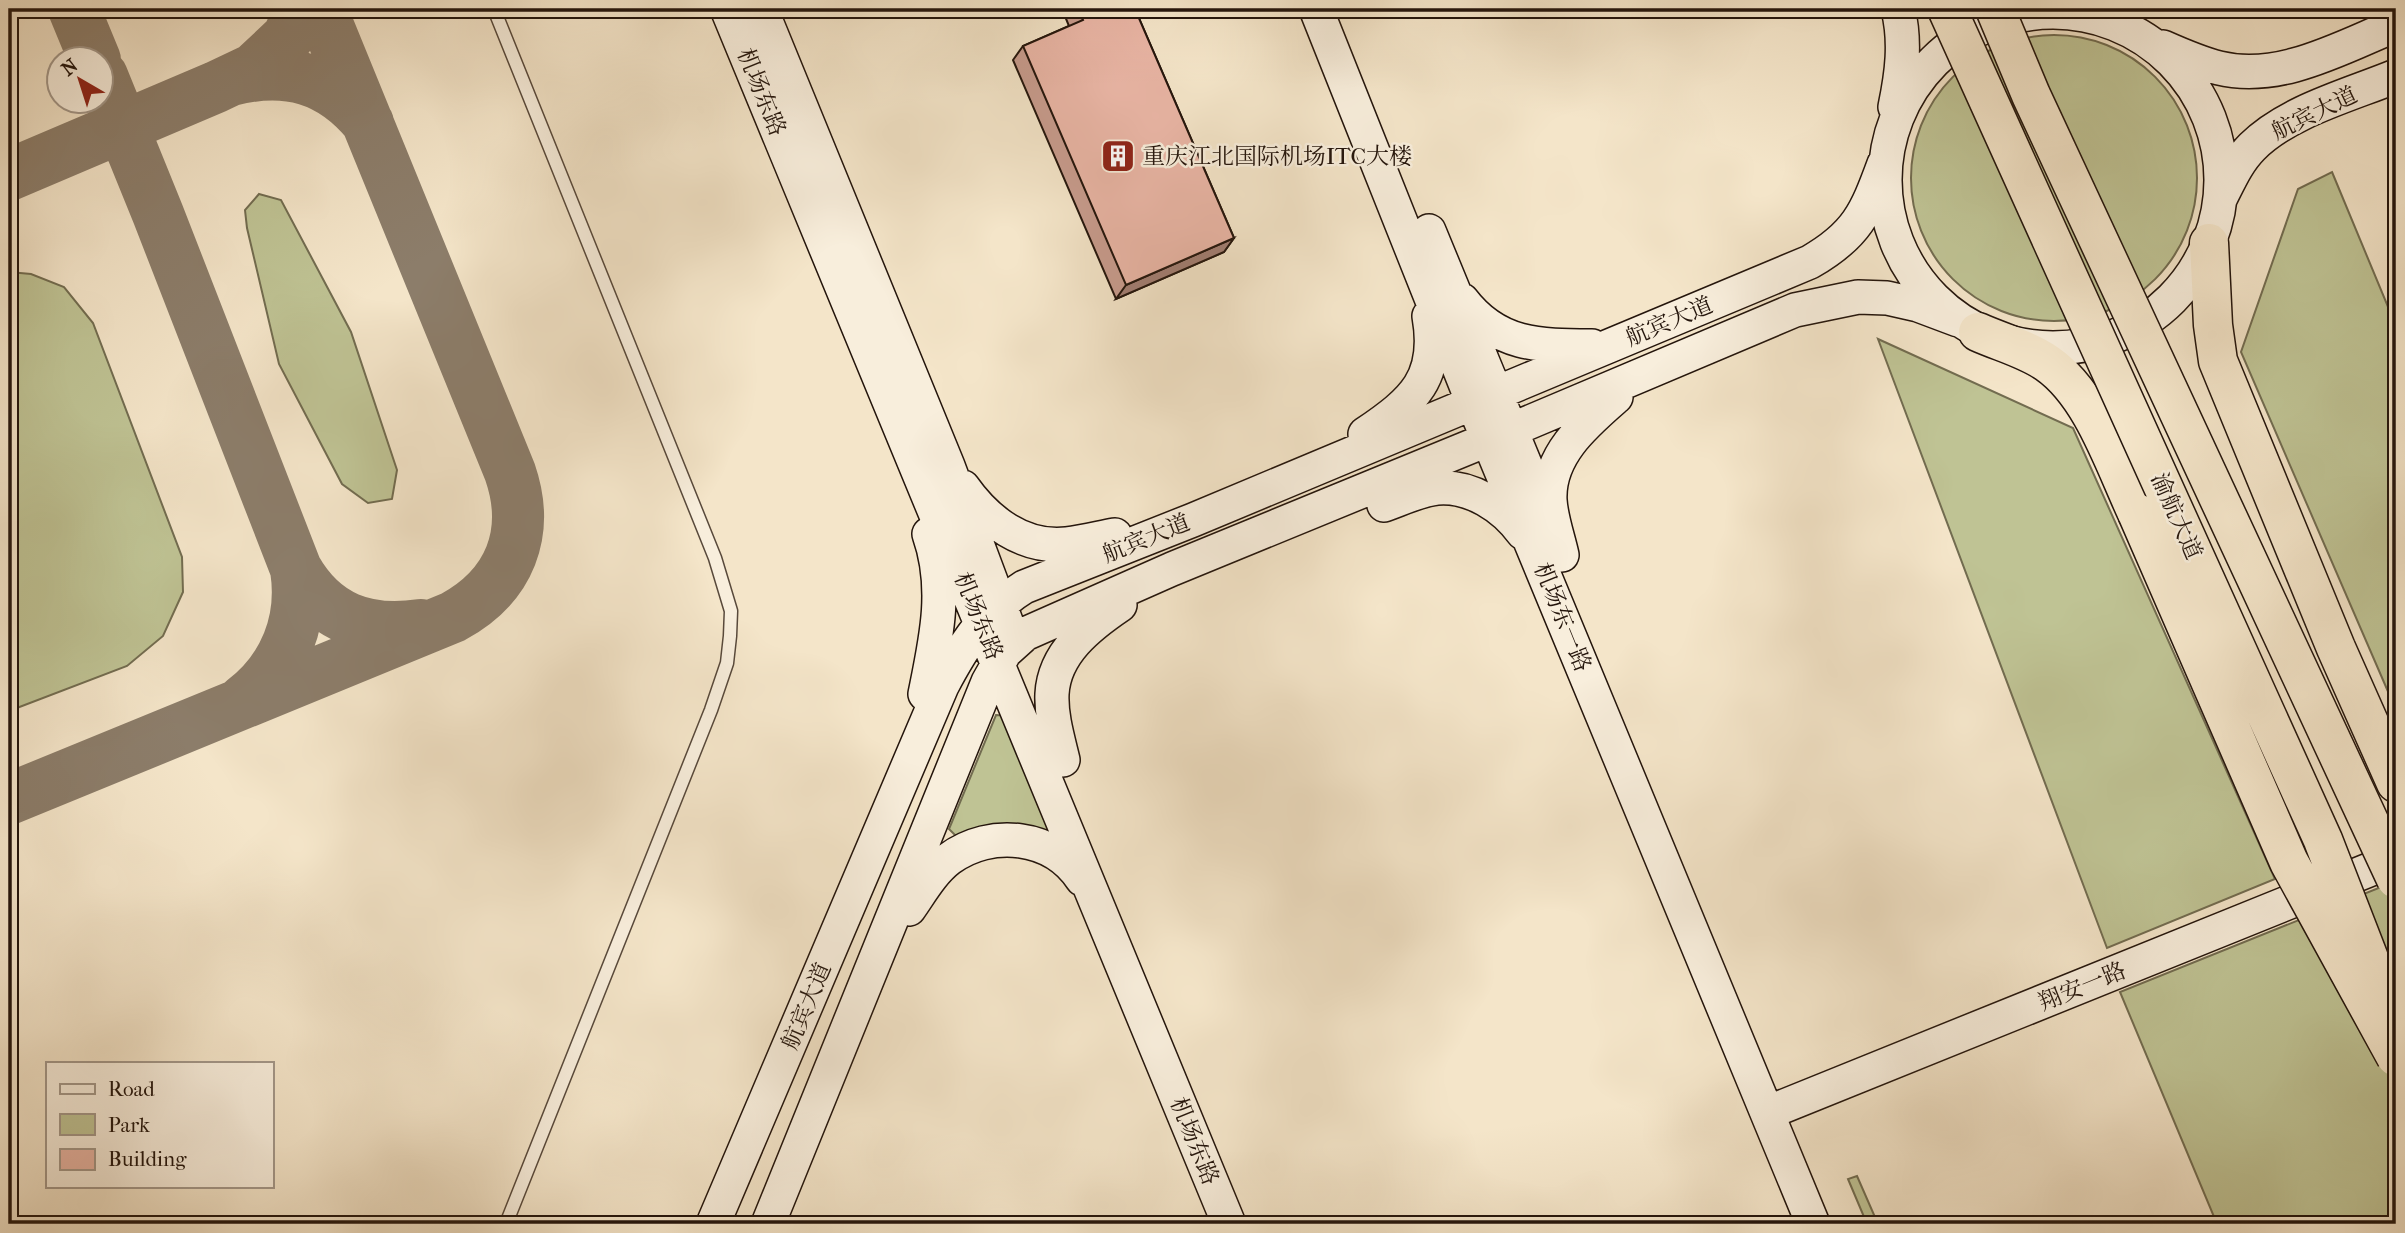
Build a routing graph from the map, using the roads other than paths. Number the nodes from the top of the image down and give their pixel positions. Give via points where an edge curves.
1 (494, 9) edge
2 (727, 9) edge
3 (761, 9) edge
4 (776, 9) edge
5 (1316, 9) edge
6 (1337, 9) edge
7 (1898, 9) edge
8 (1947, 9) edge
9 (1995, 9) edge
10 (2096, 14) edge
11 (2396, 25) edge
12 (2147, 40) junction
13 (2396, 76) edge
14 (796, 94) junction
15 (1886, 153) junction
16 (2220, 199) junction
17 (2209, 243) junction
18 (1421, 272) junction
19 (1452, 286) junction
20 (1968, 326) junction
21 (1609, 346) junction
22 (1636, 378) junction
23 (1485, 398) junction
24 (1500, 435) junction
25 (907, 443) junction
26 (948, 466) junction
27 (1312, 470) junction
28 (1193, 520) junction
29 (1292, 521) junction
30 (1554, 564) junction
31 (1172, 569) junction
32 (1137, 584) junction
33 (990, 613) junction
34 (1006, 652) junction
35 (1063, 760) junction
36 (910, 761) junction
37 (2396, 783) edge
38 (2396, 859) edge
39 (2396, 879) edge
40 (1097, 902) junction
41 (872, 967) junction
42 (2396, 1028) edge
43 (2396, 1057) edge
44 (1777, 1109) junction
45 (506, 1224) edge
46 (713, 1224) edge
47 (768, 1224) edge
48 (1229, 1224) edge
49 (1254, 1224) edge
50 (1813, 1224) edge
51 (1834, 1224) edge

1 - 45 lane via 710,545 731,611 727,663 712,710
2 - 25 main road, 机场东路
3 - 14 main road, 机场东路
4 - 14 main road
5 - 18 main road, 机场东一路
6 - 19 main road, 机场东一路
7 - 15 main road via 1903,30 1902,71
8 - 42 highway, 渝航大道, bridge via 2323,840
9 - 39 highway, 渝航大道, bridge
10 - 12 main road
10 - 15 main road via 2038,12 1997,21 1960,39 1915,83 1903,102
11 - 12 main road, 航宾大道 via 2304,62 2249,71 2221,69
12 - 16 main road via 2182,71 2206,109 2219,153
13 - 16 main road, 航宾大道 via 2273,130 2237,165
14 - 26 main road, 机场东路
15 - 20 main road via 1886,207 1899,252 1924,290
15 - 21 main road, 航宾大道 via 1861,219 1831,250
16 - 17 main road, 航宾大道
17 - 20 main road, 航宾大道 via 2195,270 2155,314 2103,341 2045,349 2022,346
17 - 37 highway via 2218,361
18 - 23 main road, 机场东一路
18 - 27 main road via 1433,338 1420,387 1388,419
19 - 21 main road via 1486,324 1512,338 1540,346
19 - 23 main road, 机场东一路
20 - 22 main road, 航宾大道 via 1918,305 1858,297 1794,310
20 - 43 highway, bridge via 2044,360 2061,373 2090,412 2289,862
21 - 23 main road, 航宾大道
22 - 24 main road, 航宾大道
22 - 30 main road via 1581,427 1559,459 1550,503
23 - 24 main road, 机场东一路
23 - 27 main road, 航宾大道
24 - 29 main road, 航宾大道
24 - 30 main road, 机场东一路
25 - 33 main road, 机场东路
25 - 36 main road via 919,506 934,550 940,610
26 - 28 main road via 988,517 1036,542 1065,544
26 - 33 main road, 机场东路
27 - 28 main road, 航宾大道
28 - 32 main road via 1099,570 1099,580 1105,586
28 - 33 main road, 航宾大道 via 1024,587
29 - 30 main road via 1383,505 1426,490 1457,489 1510,517
29 - 31 main road, 航宾大道
30 - 44 main road, 机场东一路
31 - 32 main road, 航宾大道
31 - 35 main road via 1092,626 1066,654 1052,694
32 - 34 main road, 航宾大道 via 1038,627
33 - 34 main road, 机场东路
33 - 36 main road, 航宾大道 via 942,686
34 - 35 main road, 机场东路
34 - 40 main road, 机场东路
34 - 41 main road, 航宾大道 via 979,702
35 - 49 main road, 机场东路
36 - 46 main road, 航宾大道
38 - 44 main road, 翔安一路
40 - 41 main road via 1076,871 1050,849 1017,840 981,843 934,873
40 - 48 main road, 机场东路
41 - 47 main road, 航宾大道
44 - 50 main road, 机场东一路
44 - 51 main road, 机场东一路

